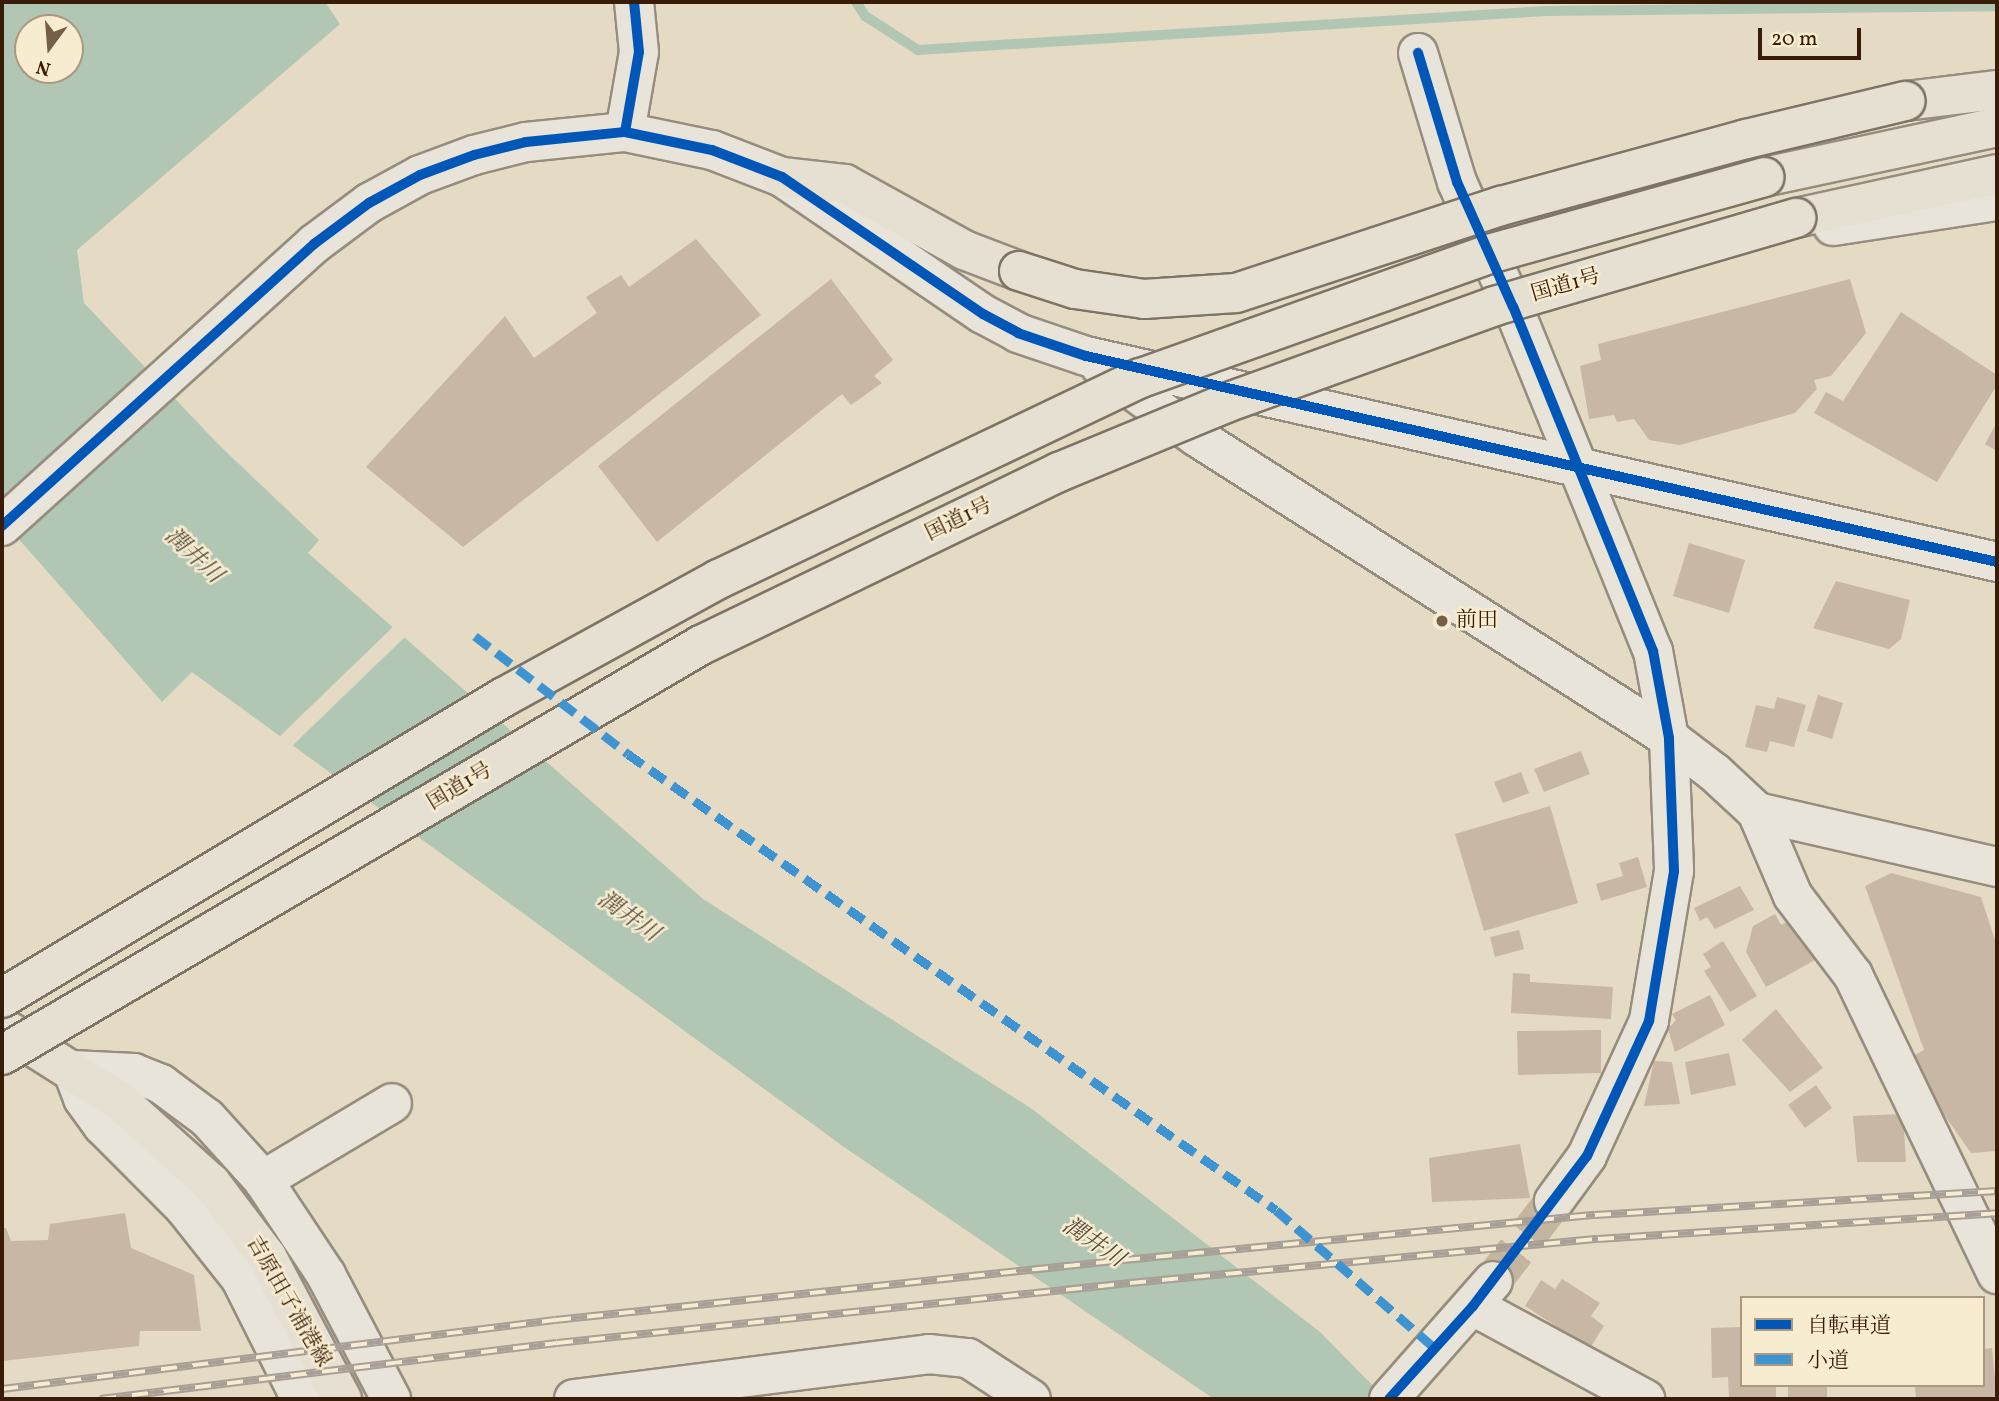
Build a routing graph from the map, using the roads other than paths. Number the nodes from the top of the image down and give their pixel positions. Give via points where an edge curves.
1 (634, 2) edge
2 (1418, 53) dead end
3 (1997, 90) edge
4 (1997, 127) edge
5 (625, 132) junction
6 (1997, 174) edge
7 (782, 177) junction
8 (1997, 201) edge
9 (1513, 307) junction
10 (1086, 356) junction
11 (1579, 467) junction
12 (2, 526) edge
13 (1997, 562) edge
14 (1669, 738) junction
15 (1757, 812) junction
16 (1997, 867) edge
17 (2, 998) edge
18 (2, 1027) edge
19 (2, 1055) edge
20 (72, 1070) junction
21 (392, 1103) dead end
22 (263, 1180) junction
23 (1554, 1201) tunnel mouth
24 (1997, 1274) edge
25 (301, 1399) edge
26 (342, 1399) edge
27 (391, 1399) edge
28 (574, 1399) edge
29 (1031, 1399) edge
30 (1389, 1399) edge
31 (1645, 1399) edge

1 - 5 street via 639,52
2 - 9 street via 1457,183
3 - 7 main road, bridge via 1906,102 1746,139 1501,206 1236,293 1144,299 1075,289 964,250 845,184
4 - 17 main road, bridge via 1764,177 1489,254 1117,389 707,586 504,697
5 - 7 street via 712,150
5 - 12 street via 526,142 474,155 419,175 369,203 314,244
6 - 19 main road, 国道1号, bridge via 1796,218 1495,306 1226,403 1059,472 701,645
7 - 10 street via 983,314 1018,333
8 - 9 street via 1830,227
9 - 11 street
10 - 11 street
10 - 14 street via 1197,437
11 - 13 street
11 - 14 street via 1653,651
14 - 15 street
14 - 23 street via 1674,870 1649,1021 1587,1156
15 - 16 street
15 - 24 street via 1793,896 1853,975
18 - 20 main road, 吉原田子浦港線
20 - 22 street via 105,1069 160,1084 207,1118
20 - 25 street via 83,1098 103,1126 184,1208 241,1279
20 - 26 main road, 吉原田子浦港線 via 122,1103 211,1183 267,1256
21 - 22 street
22 - 27 street via 326,1275
28 - 29 street via 929,1354 968,1358
30 - 31 street via 1483,1294

